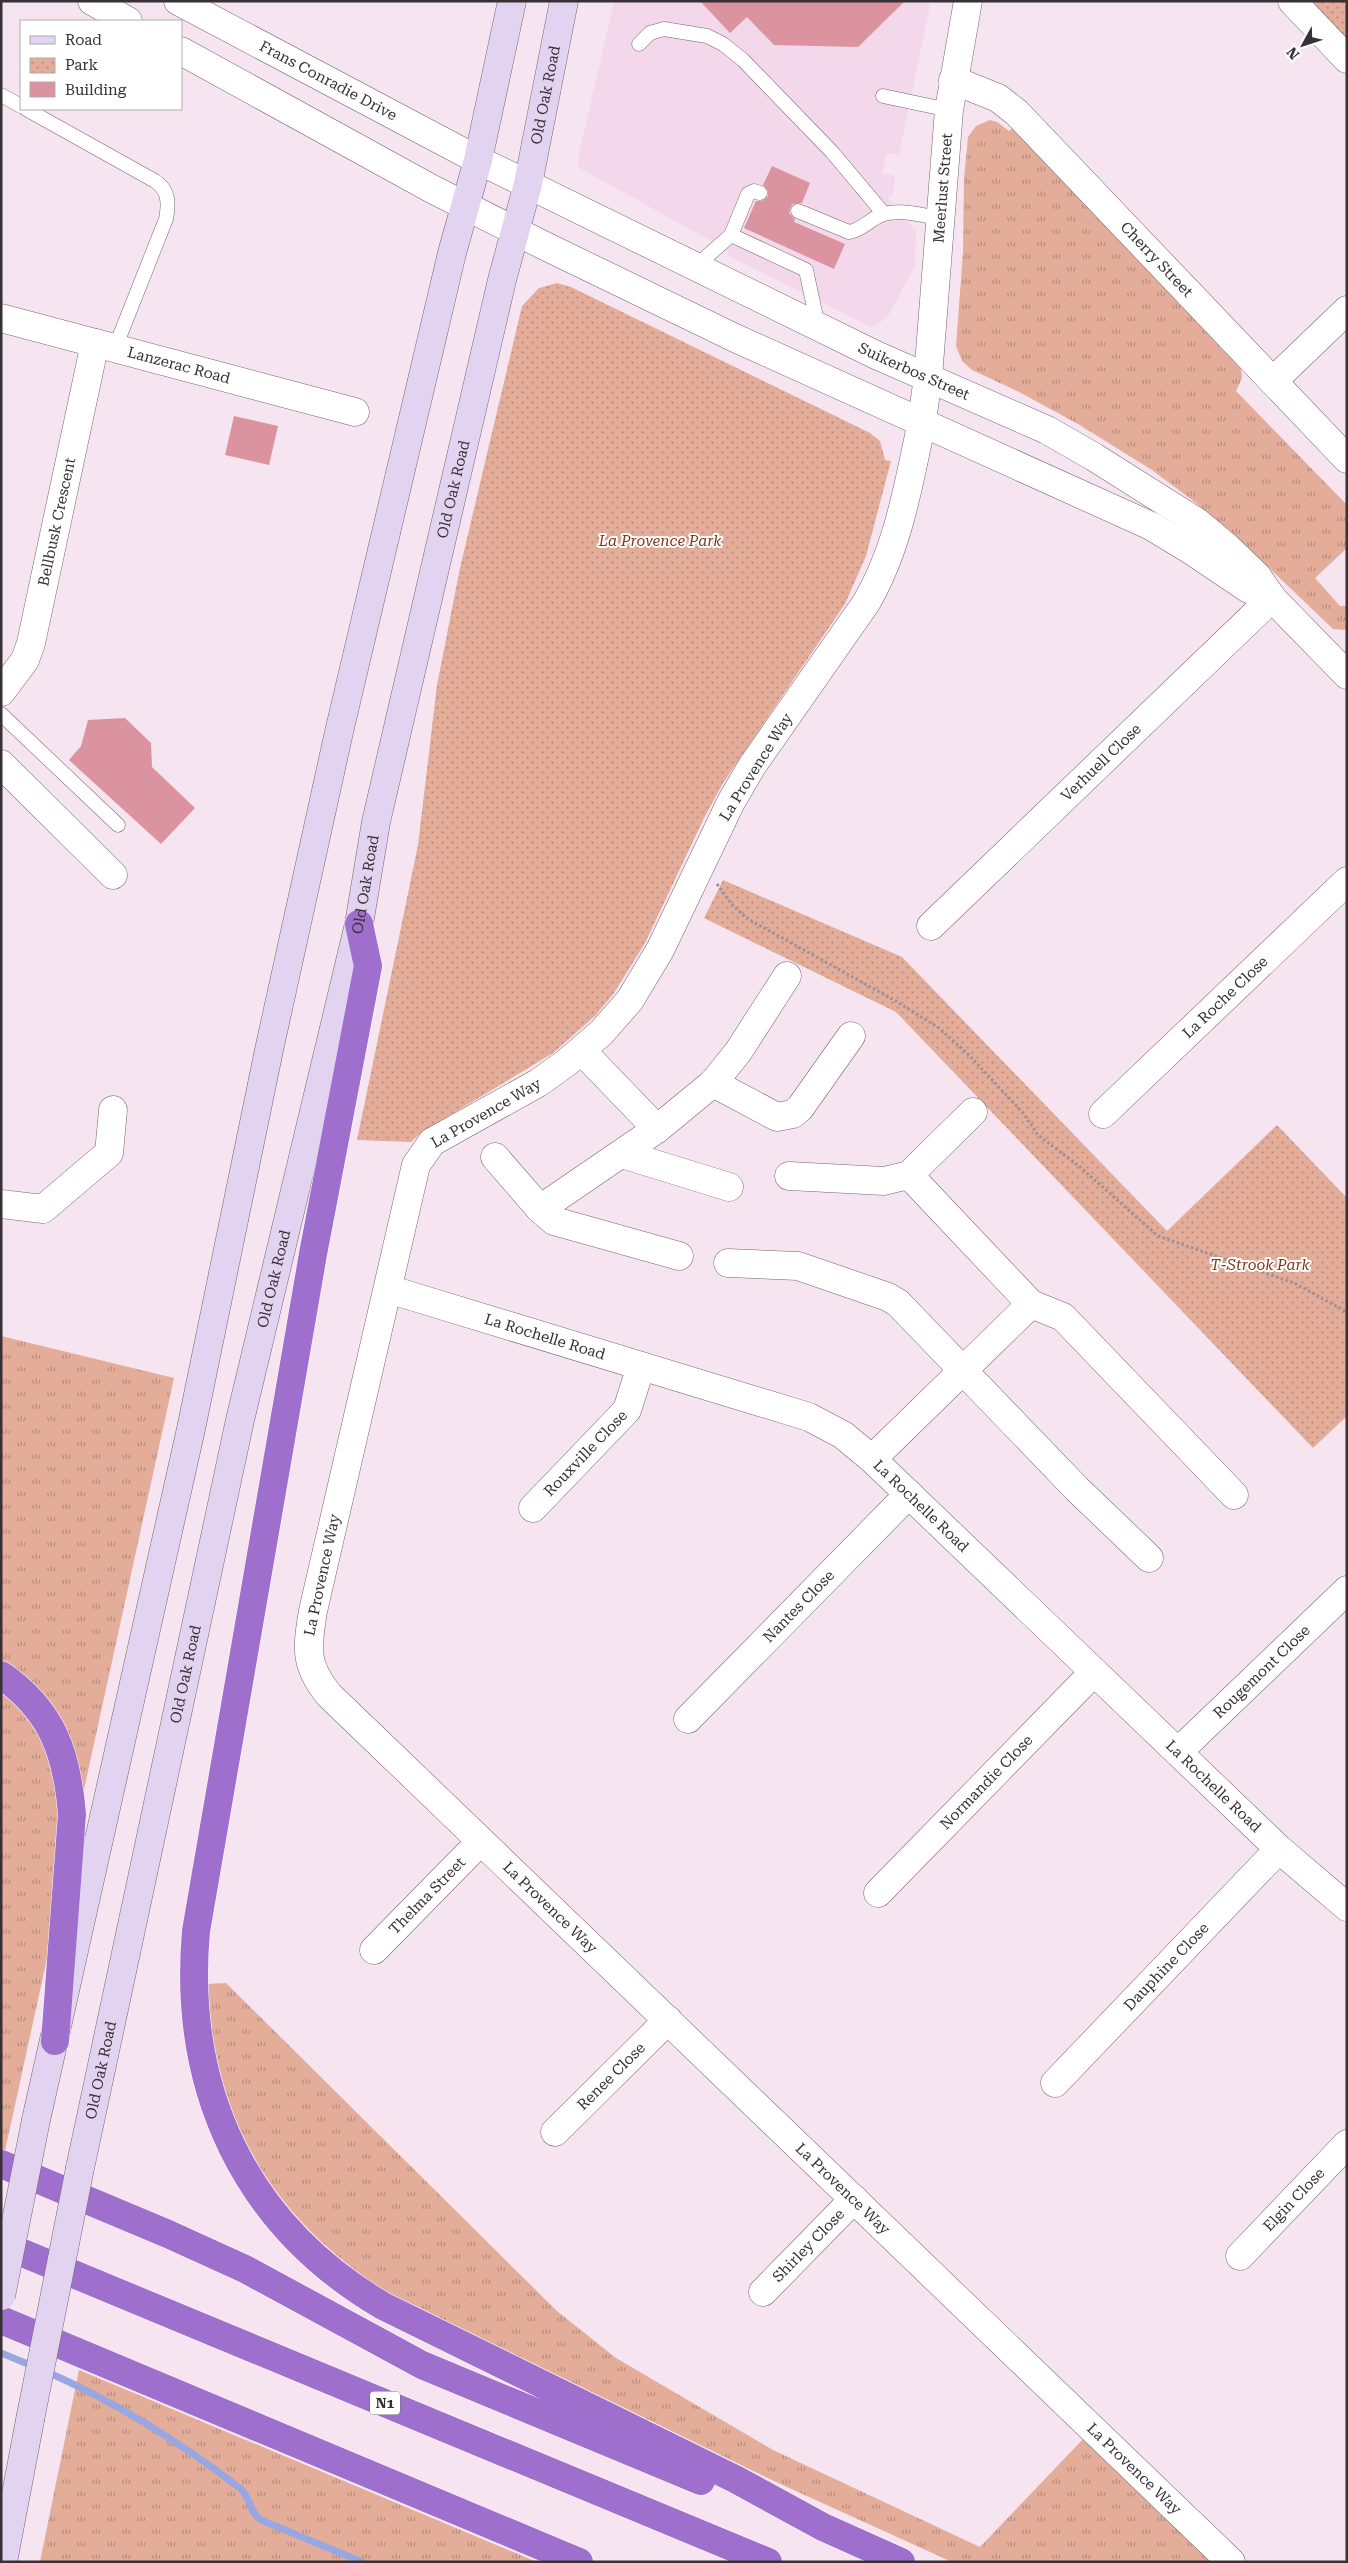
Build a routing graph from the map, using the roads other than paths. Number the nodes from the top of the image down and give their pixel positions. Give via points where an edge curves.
1 (92, 1) edge
2 (178, 1) edge
3 (512, 1) edge
4 (564, 1) edge
5 (968, 1) edge
6 (1292, 1) edge
7 (126, 20) edge
8 (639, 44) dead end
9 (182, 52) edge
10 (1347, 59) edge
11 (954, 80) junction
12 (1, 95) edge
13 (883, 96) dead end
14 (20, 105) edge
15 (28, 110) edge
16 (950, 110) junction
17 (478, 160) junction
18 (528, 184) junction
19 (760, 193) dead end
20 (464, 204) junction
21 (798, 210) dead end
22 (884, 214) junction
23 (941, 218) junction
24 (514, 230) junction
25 (731, 235) junction
26 (695, 267) junction
27 (1347, 310) edge
28 (1, 318) edge
29 (818, 326) junction
30 (105, 346) junction
31 (928, 377) junction
32 (1272, 381) junction
33 (355, 412) dead end
34 (922, 421) junction
35 (1347, 459) edge
36 (1272, 598) junction
37 (1343, 662) edge
38 (1, 692) edge
39 (1, 714) edge
40 (1, 764) edge
41 (118, 825) dead end
42 (113, 875) dead end
43 (1347, 882) edge
44 (359, 924) junction
45 (931, 926) dead end
46 (788, 976) dead end
47 (851, 1036) dead end
48 (582, 1051) junction
49 (713, 1083) junction
50 (113, 1110) dead end
51 (974, 1112) dead end
52 (1103, 1114) dead end
53 (657, 1129) junction
54 (622, 1154) junction
55 (495, 1157) dead end
56 (909, 1175) junction
57 (789, 1176) dead end
58 (729, 1187) dead end
59 (1, 1204) edge
60 (540, 1209) junction
61 (679, 1256) dead end
62 (728, 1263) dead end
63 (388, 1289) junction
64 (1031, 1304) junction
65 (641, 1366) junction
66 (963, 1371) junction
67 (872, 1459) junction
68 (909, 1494) junction
69 (1234, 1495) dead end
70 (533, 1508) dead end
71 (1149, 1558) dead end
72 (1347, 1590) edge
73 (1094, 1672) junction
74 (1, 1675) edge
75 (688, 1719) dead end
76 (1178, 1752) junction
77 (481, 1841) junction
78 (1278, 1849) junction
79 (878, 1893) dead end
80 (1347, 1906) edge
81 (374, 1950) dead end
82 (668, 2020) junction
83 (54, 2041) junction
84 (1055, 2083) dead end
85 (555, 2132) dead end
86 (1347, 2144) edge
87 (1, 2164) edge
88 (854, 2199) junction
89 (1, 2244) edge
90 (1240, 2256) dead end
91 (764, 2292) dead end
92 (1, 2296) edge
93 (1, 2320) edge
94 (823, 2527) junction
95 (3, 2562) edge
96 (579, 2562) edge
97 (768, 2562) edge
98 (901, 2562) edge
99 (1231, 2562) edge

1 - 7 street
2 - 17 street, Frans Conradie Drive
3 - 17 main road
4 - 18 main road, Old Oak Road
5 - 11 street, Meerlust Street
6 - 10 street
8 - 22 lane via 650,33 664,28 707,36 723,44 743,60 820,140
9 - 20 street
11 - 16 street, Meerlust Street
11 - 32 street, Cherry Street via 998,98 1017,113
12 - 14 lane
13 - 16 lane
15 - 30 lane via 155,181 167,194 166,219
16 - 23 street, Meerlust Street
17 - 18 street, Frans Conradie Drive
17 - 20 main road
18 - 24 main road, Old Oak Road
18 - 26 street, Suikerbos Street
19 - 25 lane via 748,194
20 - 24 street, Suikerbos Street
20 - 83 main road via 332,761 191,1429
21 - 22 lane via 825,229 849,232 857,231
22 - 23 lane via 893,212
23 - 31 street, Meerlust Street
24 - 34 street, Suikerbos Street via 735,338 859,396
24 - 44 main road, Old Oak Road via 376,822
25 - 26 lane
25 - 29 lane via 809,264
26 - 29 street, Suikerbos Street
27 - 32 street
28 - 30 street, Lanzerac Road
29 - 31 street, Suikerbos Street
30 - 33 street, Lanzerac Road
30 - 38 street, Bellbusk Crescent via 31,643 24,660
31 - 34 street, Meerlust Street
31 - 36 street, Suikerbos Street via 1047,430 1148,489 1197,522 1228,548 1257,576
32 - 35 street, Cherry Street
34 - 36 street, Suikerbos Street via 954,439 1159,530 1247,588
34 - 48 street, La Provence Way via 900,516 880,577 855,619 752,766 727,809 641,984 614,1019
36 - 37 street, Suikerbos Street
36 - 45 street, Verhuell Close
39 - 41 lane
40 - 42 street
43 - 52 street, La Roche Close
44 - 94 highway via 368,966 314,1254 196,1931 193,1968 195,2020 200,2057 212,2103 243,2169 266,2202 294,2238 351,2288 735,2479
44 - 95 main road, Old Oak Road, bridge via 240,1420 80,2168
46 - 49 street via 738,1052
47 - 49 street via 793,1114 777,1117
48 - 53 street
48 - 63 street, La Provence Way via 538,1083 441,1136 426,1148 416,1165
49 - 53 street
50 - 59 street via 109,1152 44,1209
51 - 56 street
53 - 54 street
54 - 58 street
54 - 60 street
55 - 60 street
56 - 57 street via 884,1182
56 - 64 street
60 - 61 street via 561,1224
62 - 66 street via 798,1266 892,1299
63 - 65 street, La Rochelle Road
63 - 77 street, La Provence Way via 307,1648 313,1673 328,1695
64 - 66 street
64 - 69 street via 1063,1317
65 - 67 street, La Rochelle Road via 822,1422
65 - 70 street, Rouxville Close via 627,1410
66 - 67 street
66 - 71 street
67 - 68 street, La Rochelle Road
68 - 73 street, La Rochelle Road
68 - 75 street, Nantes Close
72 - 76 street, Rougemont Close
73 - 76 street, La Rochelle Road
73 - 79 street, Normandie Close
74 - 83 highway via 24,1693 47,1724 59,1746 69,1777 71,1824
76 - 78 street, La Rochelle Road
77 - 81 street, Thelma Street
77 - 82 street, La Provence Way
78 - 80 street, La Rochelle Road
78 - 84 street, Dauphine Close
82 - 85 street, Renee Close
82 - 88 street, La Provence Way
83 - 92 main road, bridge
86 - 90 street, Elgin Close
87 - 94 highway via 244,2269 422,2365 740,2498
88 - 91 street, Shirley Close
88 - 99 street, La Provence Way
89 - 97 highway, N1
93 - 96 highway
94 - 98 highway

